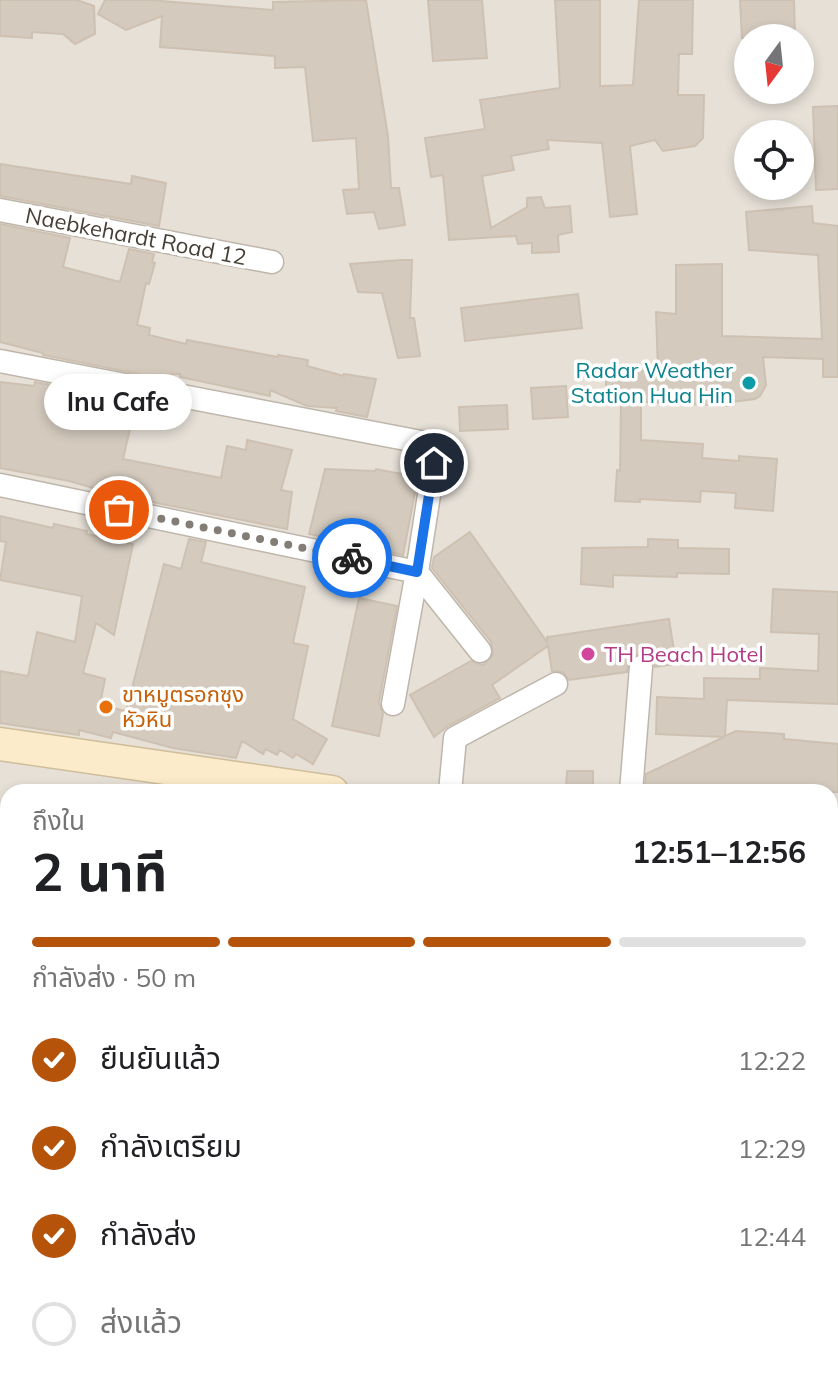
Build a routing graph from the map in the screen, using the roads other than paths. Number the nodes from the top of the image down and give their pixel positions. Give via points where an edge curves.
1 (0, 210) edge
2 (272, 262) dead end
3 (0, 361) edge
4 (0, 485) edge
5 (417, 572) junction
6 (480, 651) dead end
7 (641, 667) dead end
8 (556, 684) dead end
9 (393, 704) dead end
10 (0, 744) edge
11 (214, 784) edge
12 (451, 784) edge
13 (632, 784) edge

1 - 2 street, Naebkehardt Road 12
3 - 5 street via 421,442 434,463
4 - 5 street
5 - 6 street
5 - 9 street
7 - 13 street
8 - 12 street via 455,738
10 - 11 street

